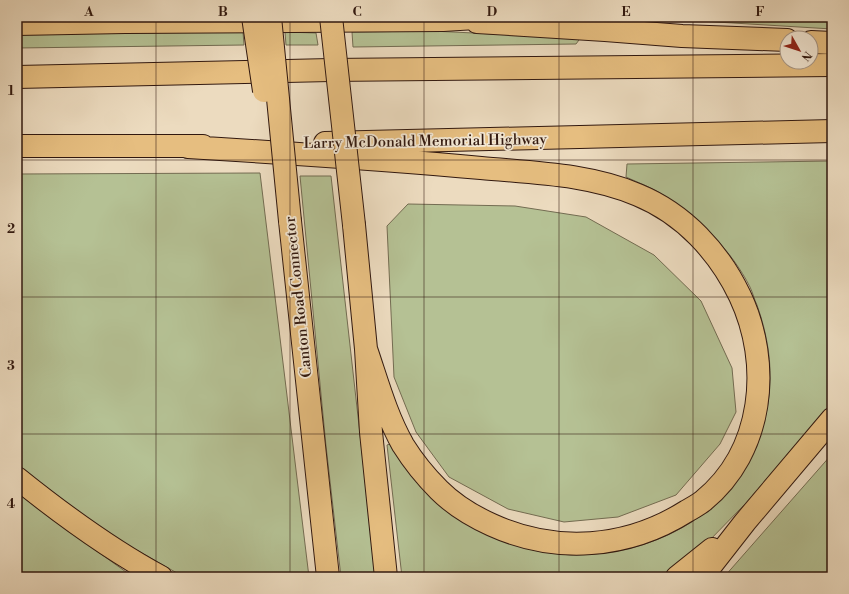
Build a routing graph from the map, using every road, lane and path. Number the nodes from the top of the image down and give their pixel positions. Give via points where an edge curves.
1 (80, 17) edge
2 (253, 17) edge
3 (270, 17) edge
4 (331, 17) edge
5 (492, 17) edge
6 (443, 20) junction
7 (125, 22) junction
8 (17, 24) edge
9 (779, 40) edge
10 (819, 42) edge
11 (832, 43) edge
12 (832, 65) edge
13 (17, 77) edge
14 (832, 131) edge
15 (17, 146) edge
16 (188, 146) junction
17 (287, 189) junction
18 (366, 349) junction
19 (832, 419) edge
20 (17, 478) edge
21 (745, 522) junction
22 (161, 577) edge
23 (328, 577) edge
24 (386, 577) edge
25 (677, 577) edge
26 (702, 577) edge

1 - 7 highway
2 - 17 highway, bridge via 271,127
3 - 17 highway, Canton Road Connector, bridge
4 - 18 highway, bridge
5 - 6 highway
6 - 7 highway
6 - 9 highway
7 - 8 highway
10 - 11 highway
12 - 13 highway via 322,70
14 - 16 highway, Larry McDonald Memorial Highway
15 - 16 highway, Larry McDonald Memorial Highway
16 - 18 highway via 566,176 594,180 642,196 679,219 695,233 715,254 732,280 746,309 754,338 759,370 758,400 751,430 740,455 724,480 702,501 675,519 643,533 593,543 563,544 534,540 508,532 461,509 441,492 422,472 403,444 388,412
17 - 23 highway, Canton Road Connector, bridge
18 - 24 highway via 371,432
19 - 21 highway
20 - 22 highway via 73,522
21 - 25 highway
21 - 26 highway

